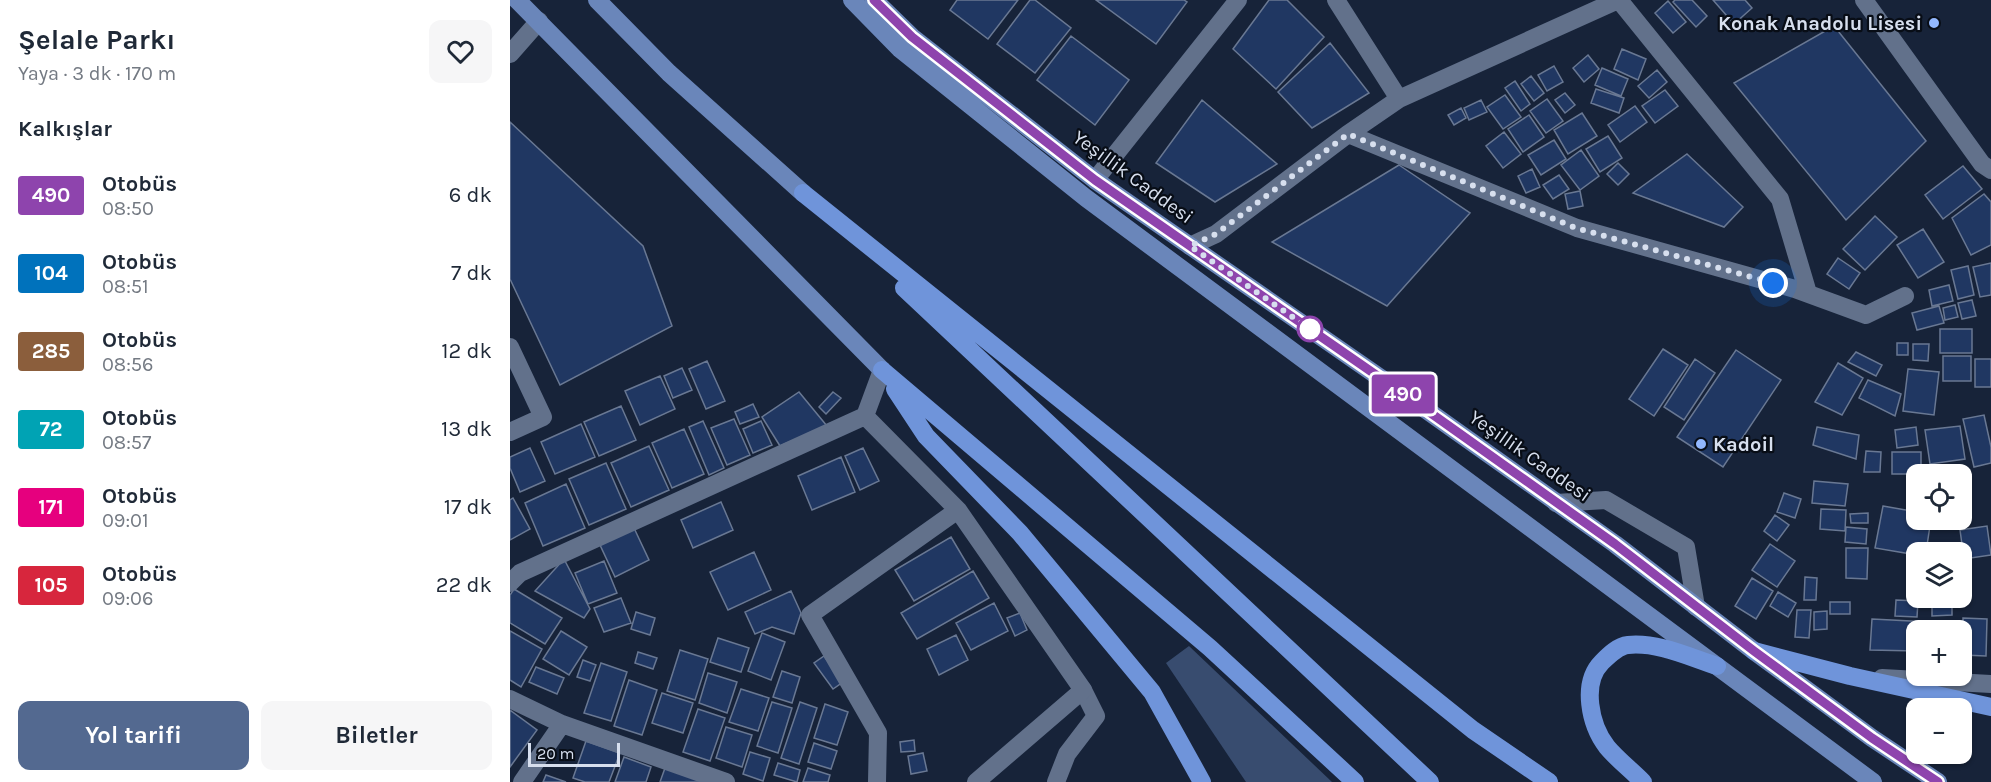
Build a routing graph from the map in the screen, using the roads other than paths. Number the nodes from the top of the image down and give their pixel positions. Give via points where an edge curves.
1 (517, 0) edge
2 (597, 0) edge
3 (852, 0) edge
4 (874, 0) edge
5 (1238, 0) edge
6 (1336, 0) edge
7 (1619, 0) edge
8 (1864, 0) edge
9 (539, 21) junction
10 (510, 54) edge
11 (1399, 99) junction
12 (1348, 134) junction
13 (1991, 170) edge
14 (1095, 180) junction
15 (803, 193) junction
16 (1190, 246) junction
17 (1808, 293) junction
18 (1905, 296) dead end
19 (510, 347) edge
20 (882, 370) junction
21 (865, 416) junction
22 (510, 432) edge
23 (1557, 503) junction
24 (958, 510) junction
25 (510, 583) edge
26 (1696, 607) junction
27 (1754, 651) junction
28 (1717, 666) junction
29 (1850, 676) junction
30 (1991, 684) edge
31 (1083, 690) junction
32 (510, 699) edge
33 (1991, 707) edge
34 (562, 724) junction
35 (720, 781) edge
36 (522, 782) edge
37 (877, 782) edge
38 (976, 782) edge
39 (1056, 782) edge
40 (1202, 782) edge
41 (1355, 782) edge
42 (1430, 782) edge
43 (1549, 782) edge
44 (1643, 782) edge
45 (1873, 782) edge
46 (1938, 782) edge

1 - 9 main road
2 - 15 main road via 669,73
3 - 28 main road via 900,49 1086,198
4 - 14 main road, Yeşillik Caddesi via 912,37
5 - 14 street
6 - 11 street
7 - 11 street
7 - 17 street via 1780,199
8 - 13 street via 1982,164
9 - 10 street
9 - 20 main road
11 - 12 street
12 - 16 street via 1216,234
12 - 17 street via 1576,228
14 - 16 main road, Yeşillik Caddesi
15 - 42 highway
15 - 43 highway via 1473,730
16 - 23 main road, Yeşillik Caddesi
17 - 18 street via 1866,315
19 - 22 street via 543,417
20 - 21 street
20 - 40 highway via 926,436 1020,533 1152,692
20 - 41 highway via 1210,648
21 - 24 street
21 - 25 street via 520,573
23 - 26 main road, Yeşillik Caddesi
23 - 26 street via 1606,500 1686,547
24 - 31 street
24 - 37 street via 810,615 878,734
26 - 27 main road, Yeşillik Caddesi
27 - 29 highway
27 - 46 main road, Yeşillik Caddesi
28 - 44 highway via 1654,646 1626,645 1610,653 1595,668 1590,690 1591,717 1606,746
28 - 45 main road
29 - 30 street
29 - 33 highway
31 - 38 street
31 - 39 street via 1096,716 1067,754
32 - 34 street
34 - 35 street
34 - 36 street

